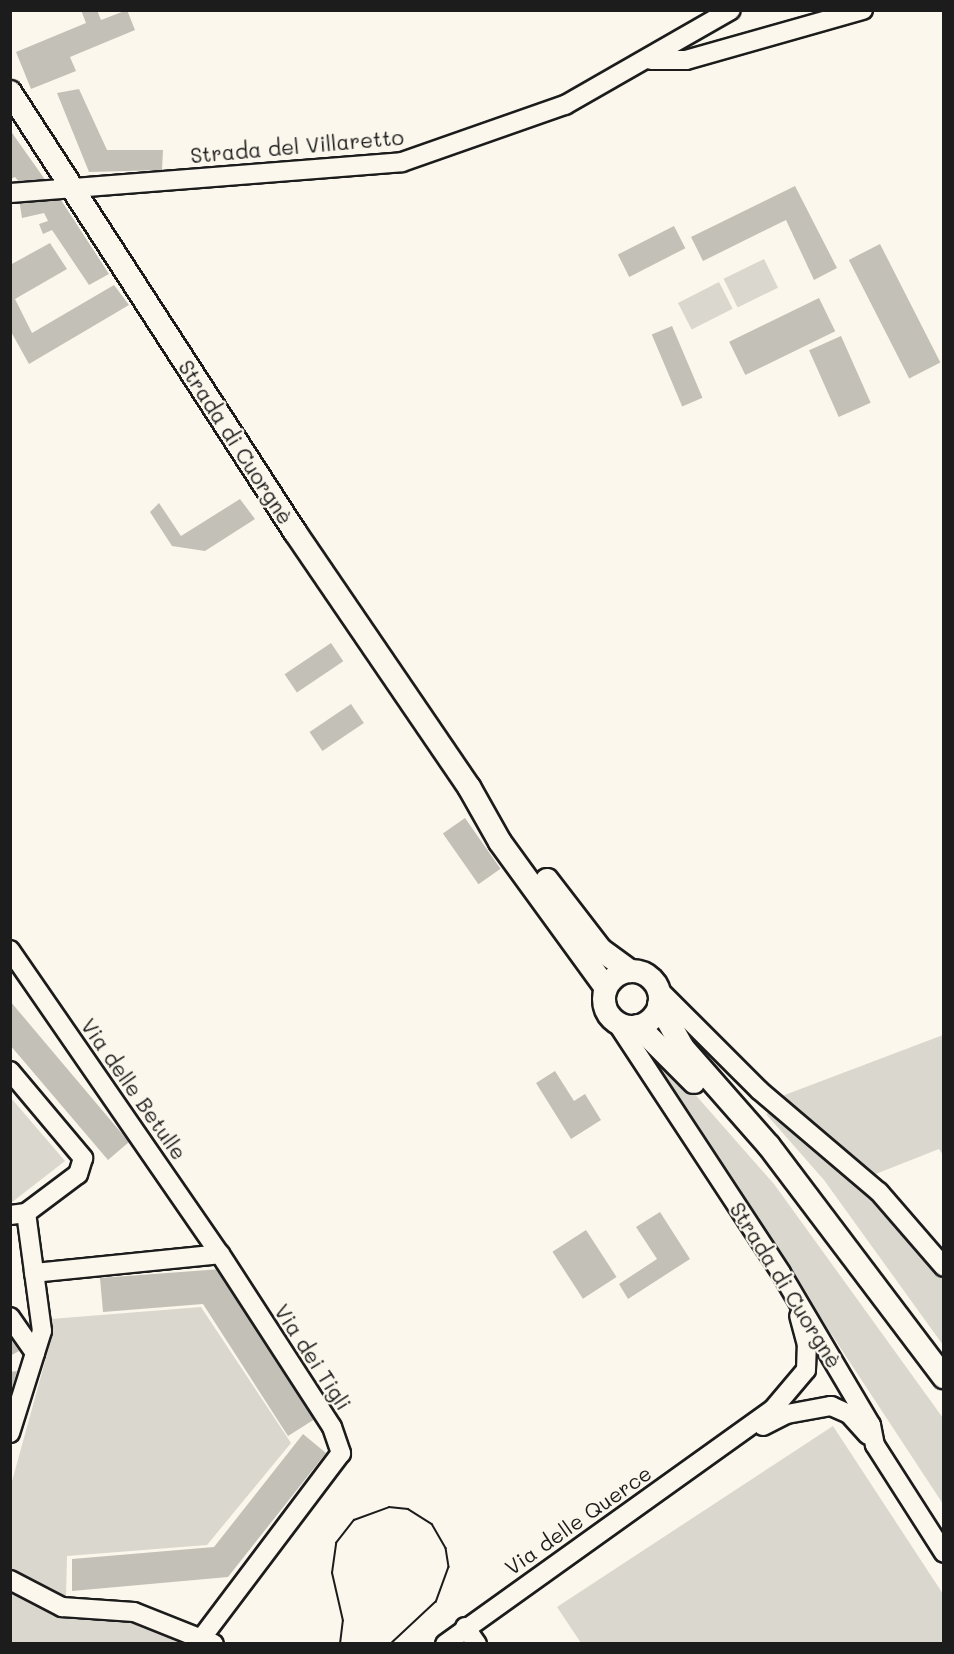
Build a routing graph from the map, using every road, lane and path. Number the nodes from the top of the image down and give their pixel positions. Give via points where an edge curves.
1 (731, 10) edge
2 (863, 10) edge
3 (651, 60) junction
4 (10, 92) edge
5 (72, 188) junction
6 (10, 193) edge
7 (470, 787) junction
8 (10, 950) edge
9 (630, 971) junction
10 (606, 988) junction
11 (659, 997) junction
12 (628, 1025) junction
13 (10, 1071) edge
14 (807, 1200) junction
15 (18, 1214) edge
16 (220, 1254) junction
17 (944, 1267) edge
18 (34, 1273) junction
19 (781, 1273) junction
20 (10, 1317) edge
21 (35, 1353) junction
22 (944, 1377) edge
23 (10, 1433) edge
24 (740, 1437) junction
25 (875, 1444) junction
26 (944, 1553) edge
27 (10, 1580) edge
28 (465, 1627) junction
29 (205, 1641) edge
30 (445, 1644) edge
31 (477, 1644) edge

1 - 3 street, Strada del Villaretto
2 - 3 street, Strada del Villaretto via 686,60
3 - 5 street, Strada del Villaretto via 565,105 402,162
4 - 5 main road, Strada di Cuorgnè
5 - 6 street, Strada del Villaretto
5 - 7 main road, Strada di Cuorgnè via 375,652
7 - 9 main road, Strada di Cuorgnè via 513,834 600,950
7 - 10 main road, Strada di Cuorgnè via 500,842
8 - 16 street, Via delle Betulle
9 - 10 main road
9 - 11 main road via 647,975
10 - 12 main road via 605,1006
11 - 12 main road via 651,1020
11 - 14 main road via 683,1048 769,1146
11 - 17 street via 759,1090 879,1192
12 - 14 main road via 782,1182
12 - 19 street, Strada di Cuorgnè
13 - 15 street via 83,1158 78,1174
14 - 22 main road via 873,1278
15 - 18 street
16 - 18 street
16 - 29 street, Via dei Tigli via 332,1427 341,1453
18 - 21 street via 42,1331
19 - 24 street, Via delle Querce via 803,1327 806,1370 801,1382
19 - 25 street, Strada di Cuorgnè via 871,1425
20 - 21 street
21 - 23 street
24 - 25 street, Via delle Querce via 787,1414 831,1407 849,1414
24 - 28 street, Via delle Querce
25 - 26 street, Strada di Cuorgnè
27 - 29 street, Via dei Tigli via 62,1607 126,1610
28 - 30 street, Via delle Querce
28 - 31 street

